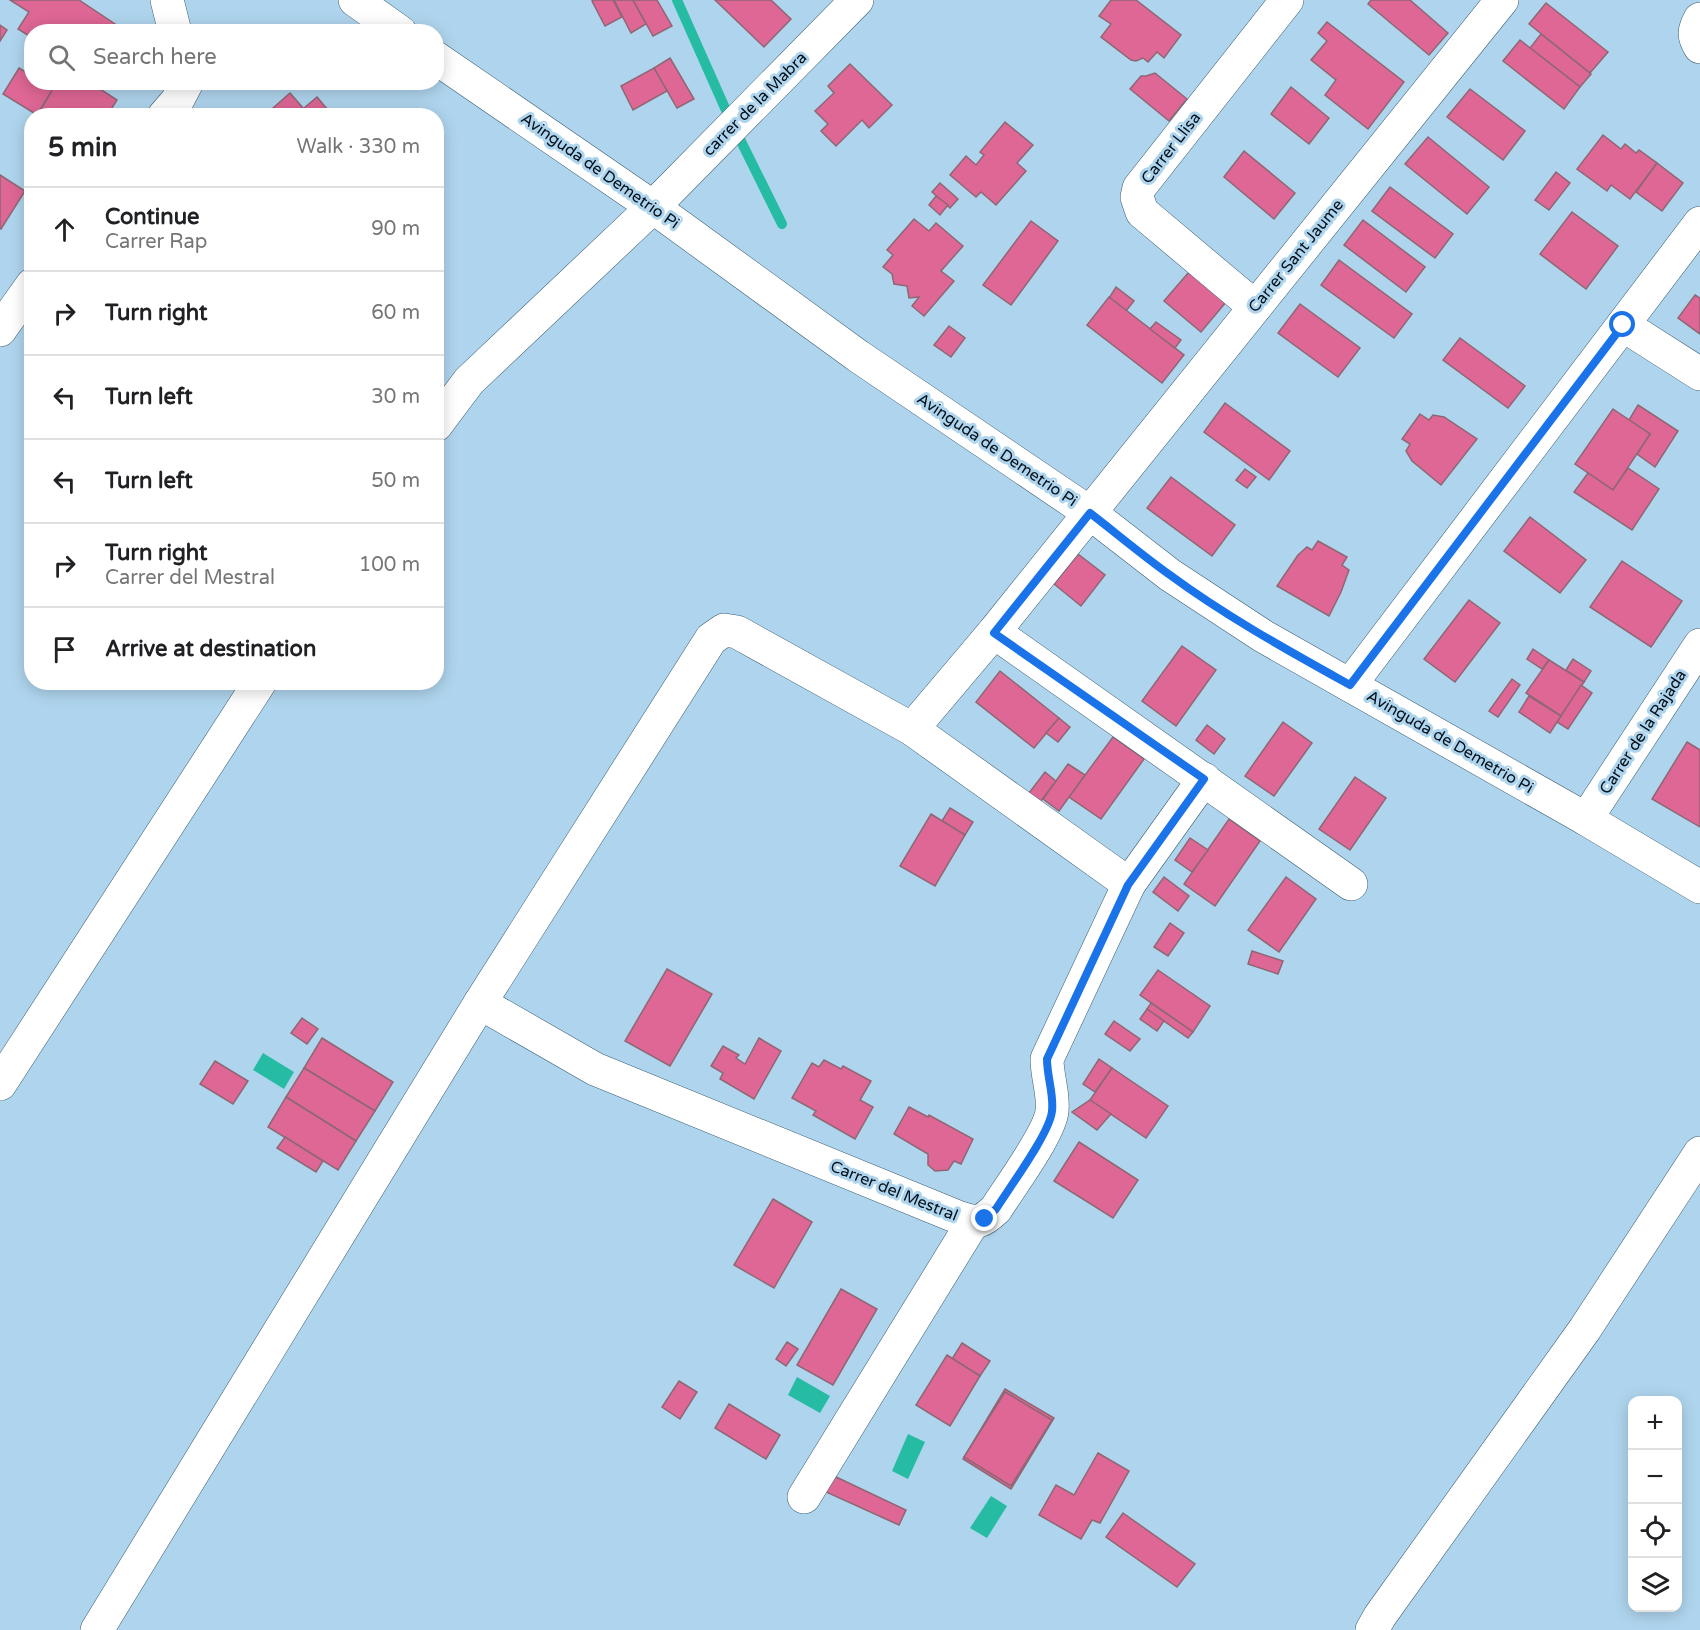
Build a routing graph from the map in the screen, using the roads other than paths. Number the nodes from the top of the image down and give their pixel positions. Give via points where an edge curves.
1 (167, 0) edge
2 (355, 0) edge
3 (856, 0) edge
4 (1287, 0) edge
5 (1502, 0) edge
6 (1700, 19) edge
7 (173, 24) edge
8 (388, 24) edge
9 (1700, 47) edge
10 (444, 63) edge
11 (183, 90) edge
12 (171, 108) edge
13 (653, 207) junction
14 (1700, 223) edge
15 (24, 296) edge
16 (1255, 307) junction
17 (1623, 325) junction
18 (0, 330) edge
19 (1700, 374) edge
20 (444, 414) edge
21 (1090, 513) junction
22 (994, 633) junction
23 (1700, 645) edge
24 (1350, 685) junction
25 (255, 690) edge
26 (912, 729) junction
27 (1204, 779) junction
28 (1586, 819) junction
29 (1351, 884) dead end
30 (1128, 885) junction
31 (1700, 887) edge
32 (480, 1003) junction
33 (0, 1084) edge
34 (1700, 1153) edge
35 (973, 1222) junction
36 (804, 1497) dead end
37 (97, 1630) edge
38 (1372, 1630) edge

1 - 7 street
2 - 8 street
3 - 13 street, carrer de la Mabra
4 - 16 street, Carrer Llisa via 1139,188 1137,197 1142,212
5 - 16 street, Carrer Sant Jaume
6 - 9 street via 1694,39
10 - 13 street, Avinguda de Demetrio Pi
11 - 12 street
13 - 20 street, carrer de la Mabra via 469,381
13 - 21 street, Avinguda de Demetrio Pi via 858,356
14 - 17 street
15 - 18 street
16 - 21 street, Carrer Sant Jaume
17 - 19 street
17 - 24 street
21 - 22 street, Carrer Sant Jaume
21 - 24 street, Avinguda de Demetrio Pi via 1223,611
22 - 26 street, Carrer Sant Jaume
22 - 27 street
23 - 28 street, Carrer de la Rajada
24 - 28 street, Avinguda de Demetrio Pi
25 - 33 street
26 - 30 street
26 - 32 street via 737,632 724,630 711,639
27 - 29 street
27 - 30 street, Carrer del Mestral
28 - 31 street, Avinguda de Demetrio Pi
30 - 35 street, Carrer del Mestral via 1047,1059 1052,1095 1048,1128 996,1209 985,1219
32 - 35 street, Carrer del Mestral via 595,1069
32 - 37 street
34 - 38 street via 1585,1329
35 - 36 street

